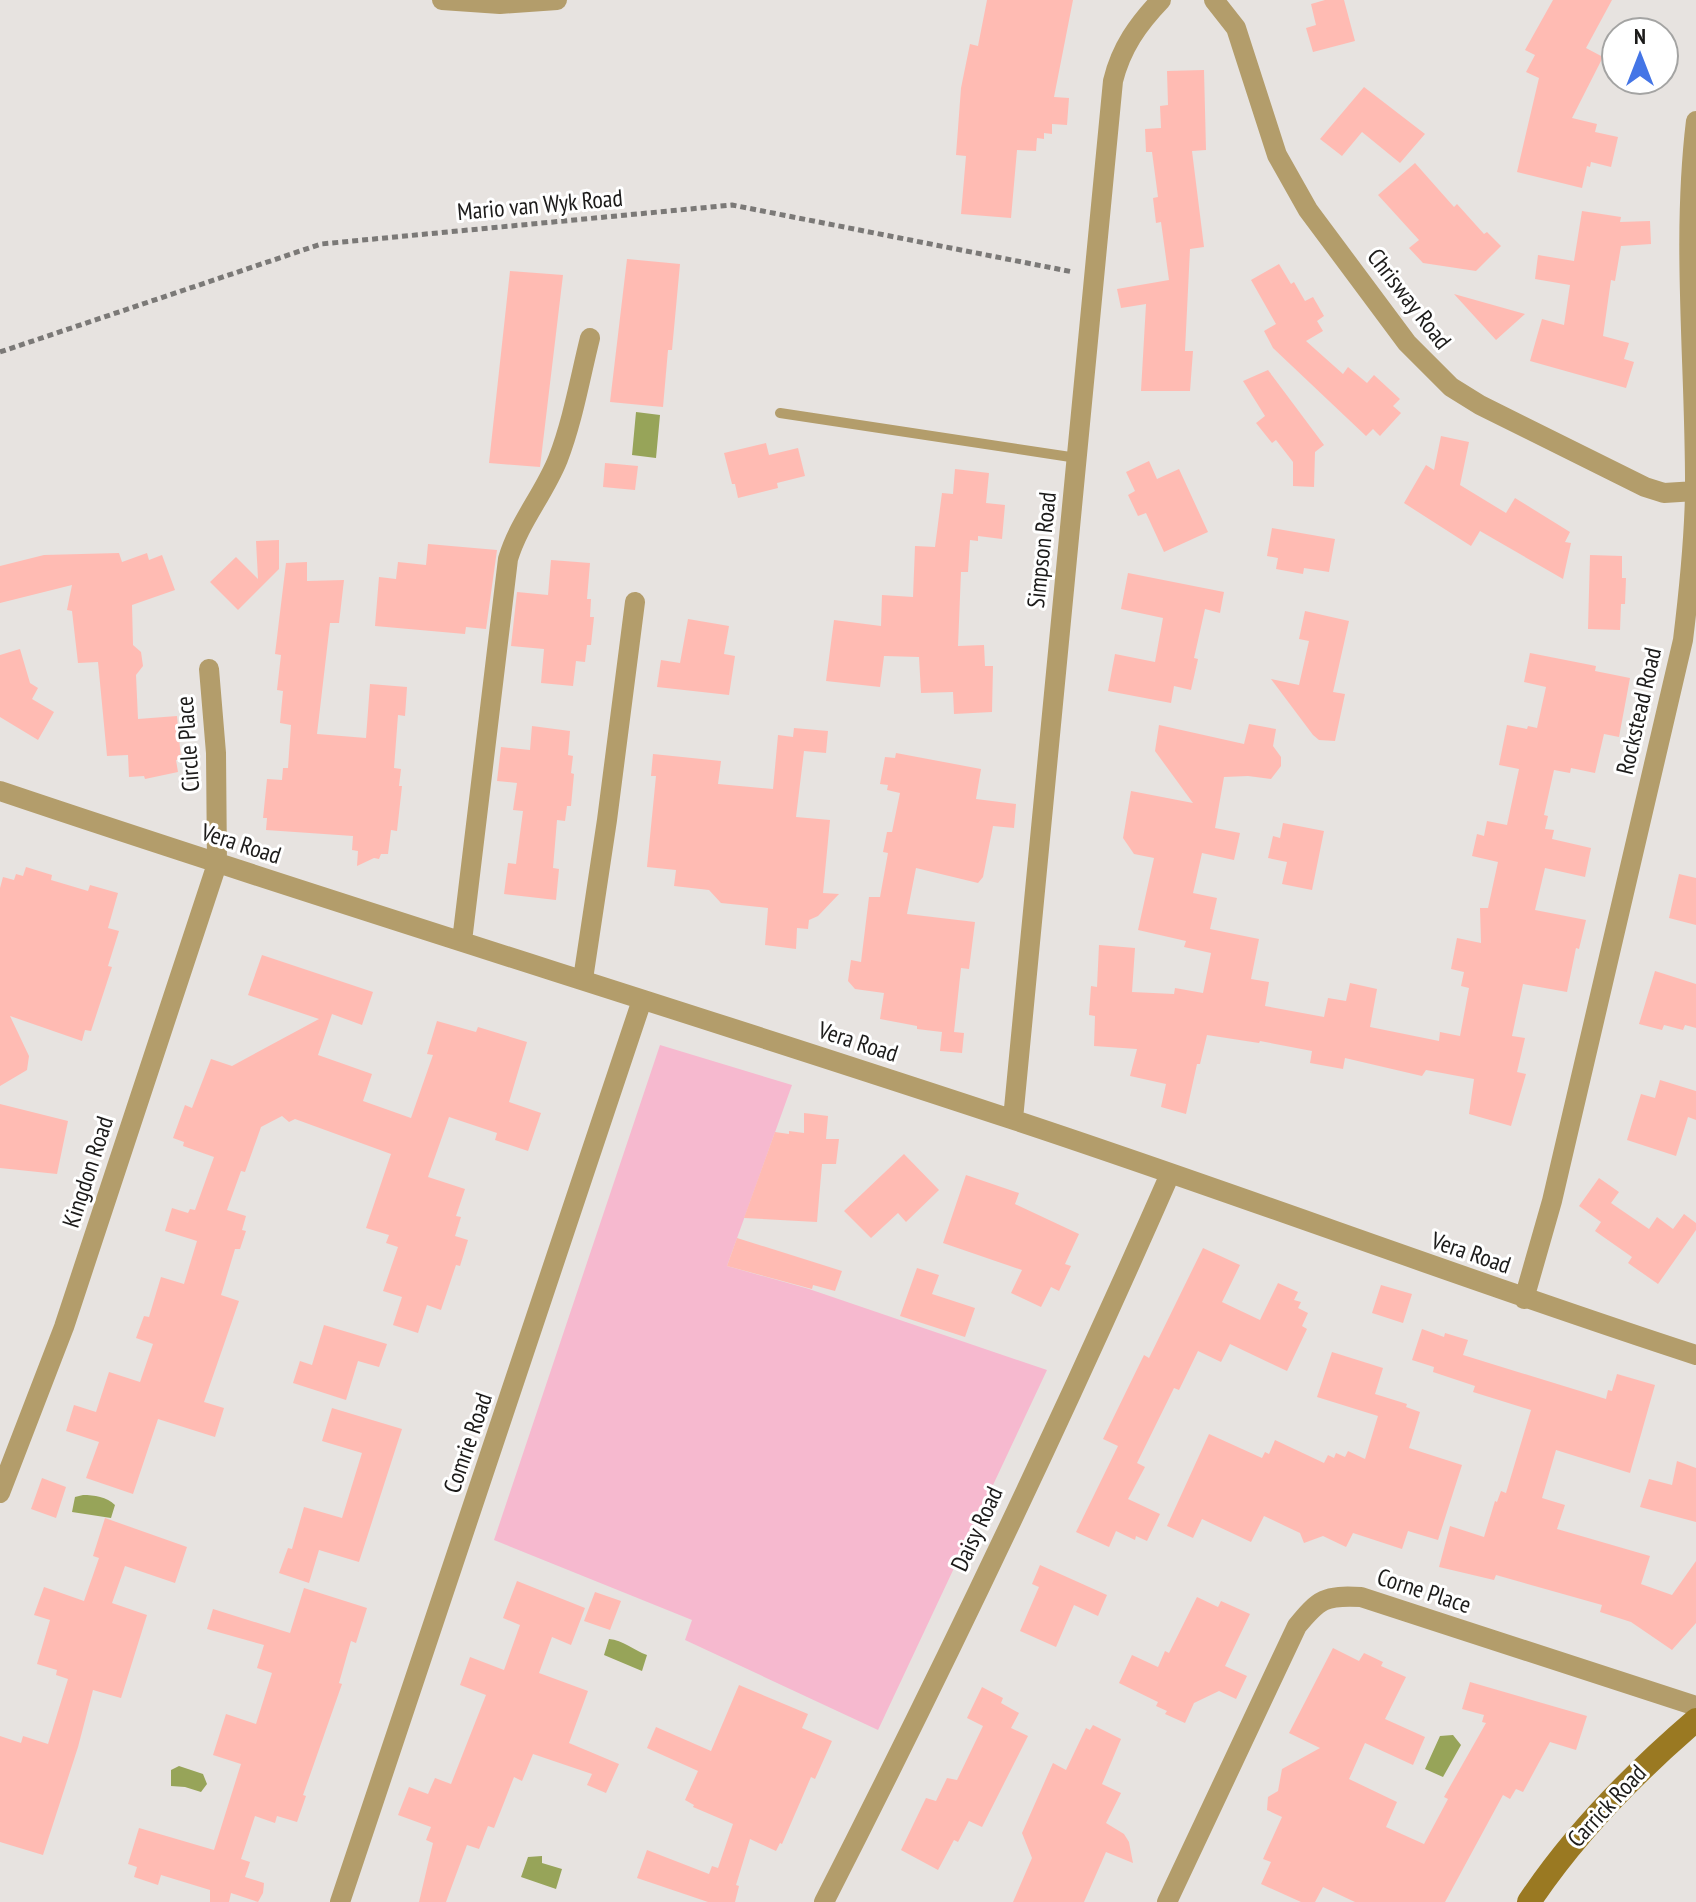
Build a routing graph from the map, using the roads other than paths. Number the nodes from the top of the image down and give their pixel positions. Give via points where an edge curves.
1 (442, 0) edge
2 (557, 0) edge
3 (1161, 0) edge
4 (1214, 0) edge
5 (1696, 121) edge
6 (590, 338) dead end
7 (780, 413) dead end
8 (1077, 458) junction
9 (1696, 491) edge
10 (635, 602) dead end
11 (209, 669) dead end
12 (0, 791) edge
13 (217, 864) junction
14 (462, 941) junction
15 (583, 979) junction
16 (642, 1000) junction
17 (1013, 1119) junction
18 (1170, 1174) junction
19 (1524, 1299) junction
20 (1696, 1355) edge
21 (0, 1493) edge
22 (1696, 1706) edge
23 (1696, 1720) edge
24 (340, 1902) edge
25 (824, 1902) edge
26 (1167, 1902) edge
27 (1529, 1902) edge

1 - 2 street
3 - 8 street, Simpson Road via 1128,41 1113,81
4 - 9 street, Chrisway Road via 1236,28 1277,155 1308,210 1430,369 1480,405 1645,487 1664,493
5 - 9 street, Rockstead Road via 1690,261
6 - 14 street via 557,459 508,559
7 - 8 lane
8 - 17 street, Simpson Road
9 - 19 street, Rockstead Road via 1683,640 1552,1201
10 - 15 street
11 - 13 street, Circle Place
12 - 13 street, Vera Road
13 - 14 street, Vera Road
13 - 21 street, Kingdon Road via 64,1327
14 - 15 street, Vera Road
15 - 16 street, Vera Road
16 - 17 street, Vera Road
16 - 24 street, Comrie Road
17 - 18 street, Vera Road
18 - 19 street, Vera Road
18 - 25 street, Daisy Road via 903,1746
19 - 20 street, Vera Road
22 - 26 street, Corne Place via 1361,1597 1337,1596 1315,1605 1297,1626
23 - 27 street, Carrick Road via 1590,1822

